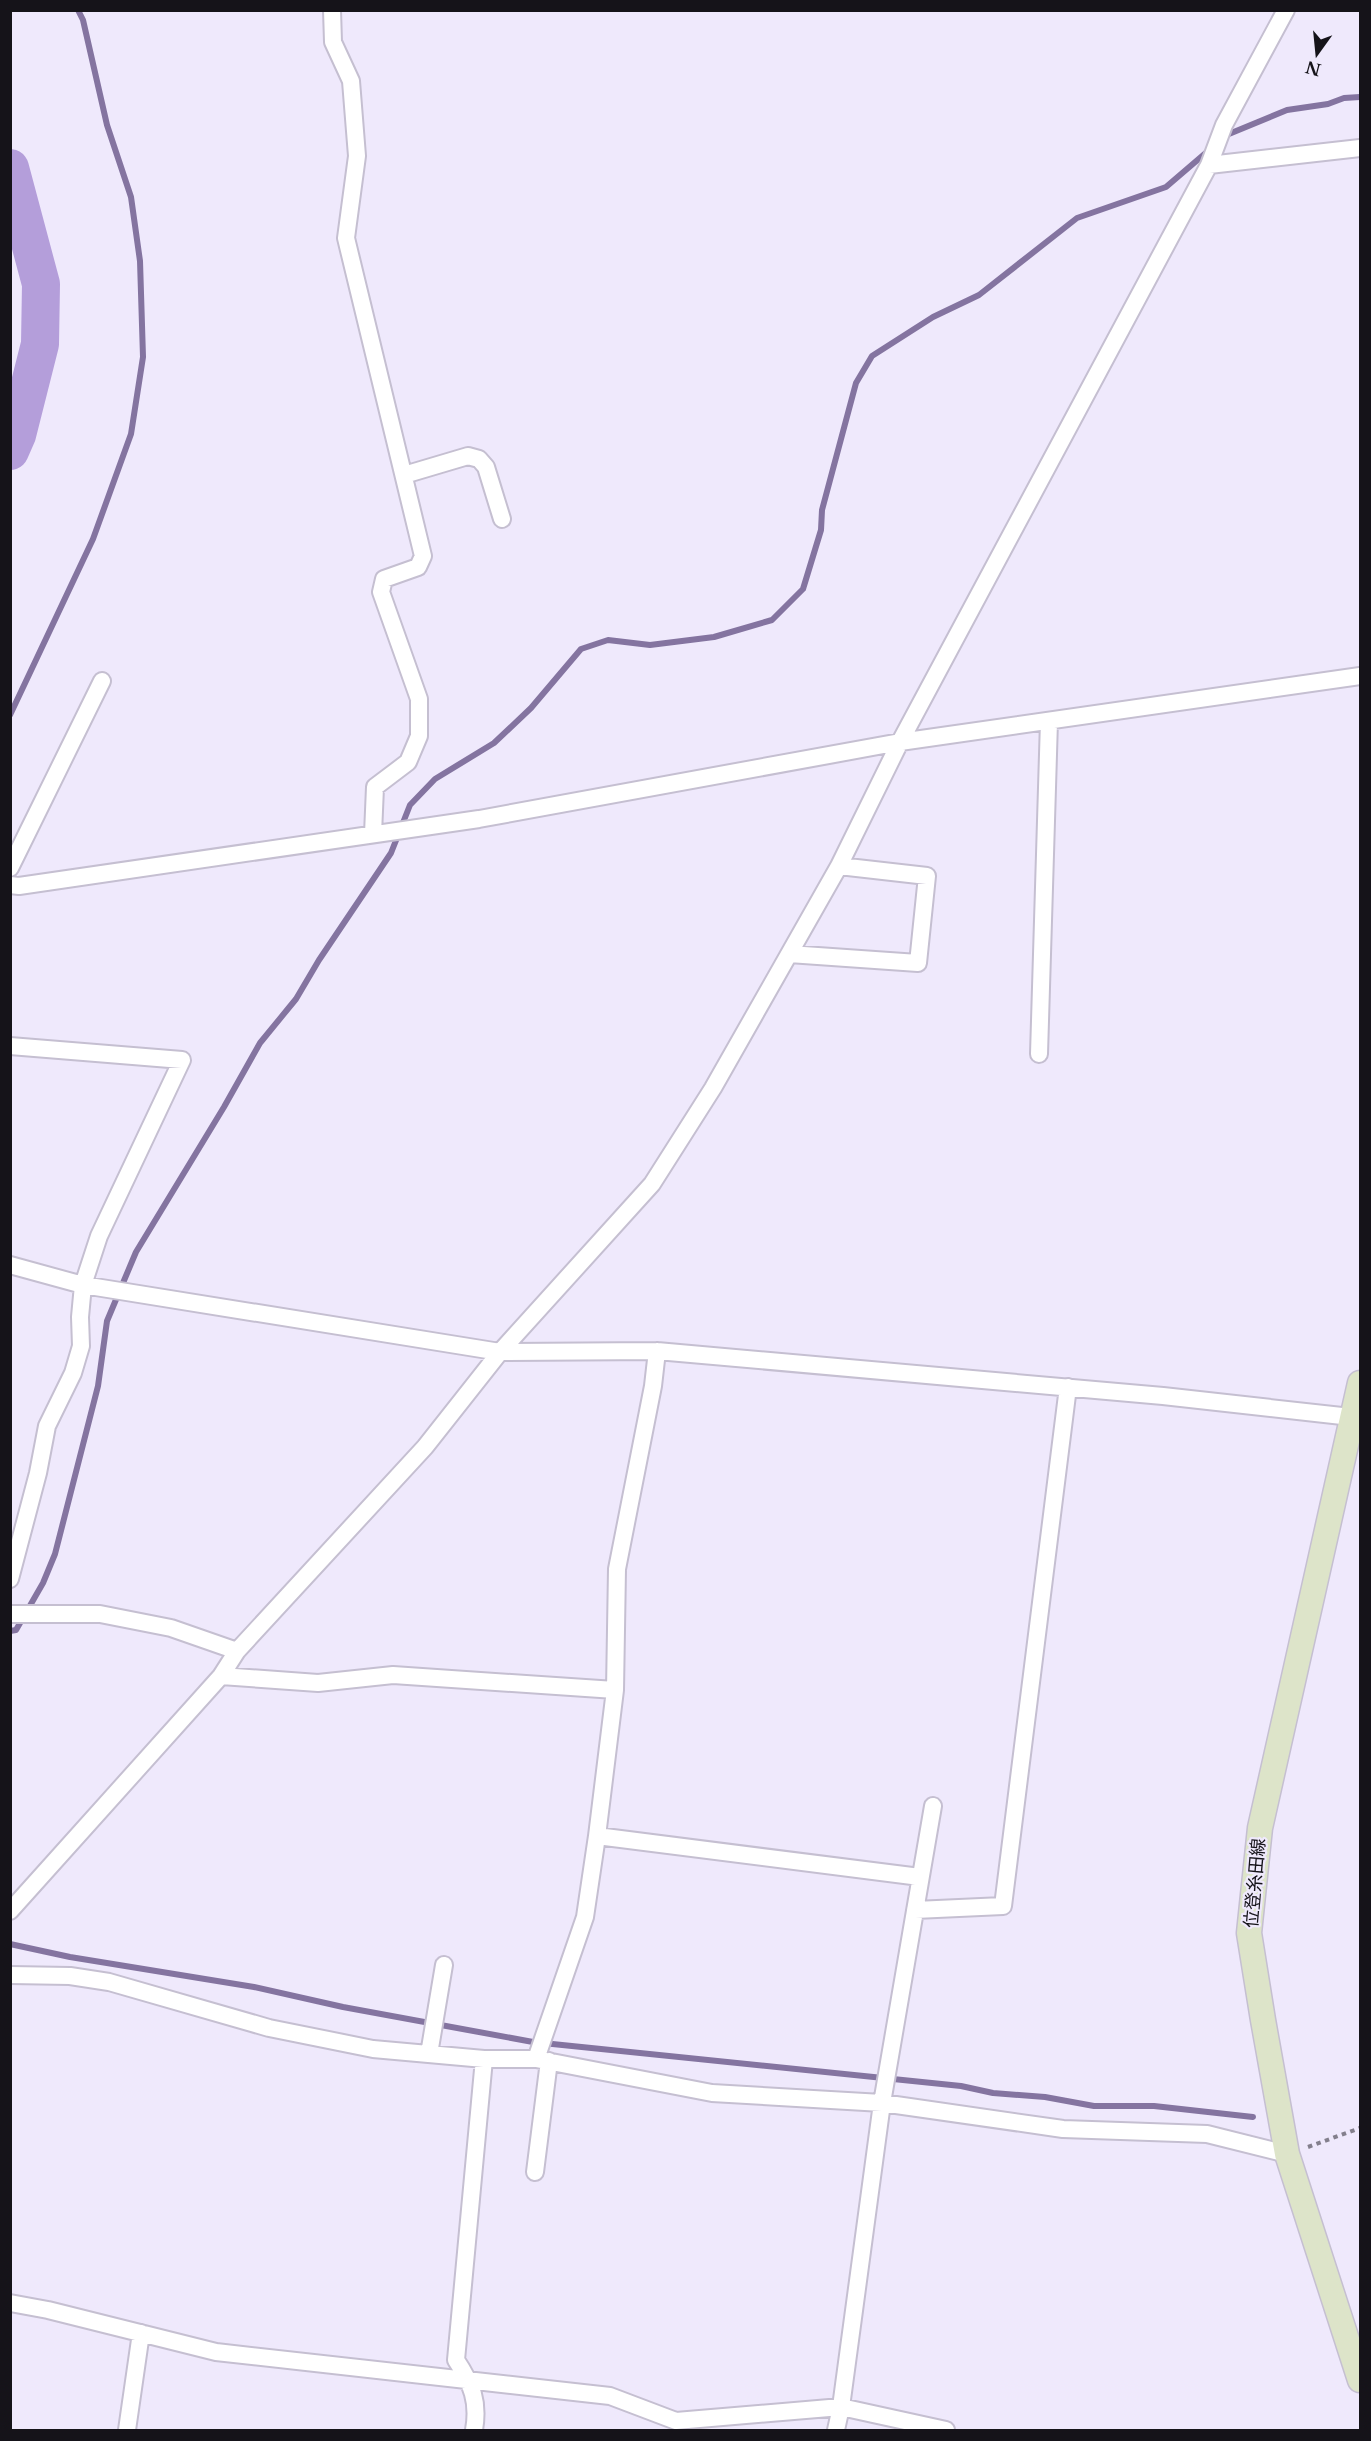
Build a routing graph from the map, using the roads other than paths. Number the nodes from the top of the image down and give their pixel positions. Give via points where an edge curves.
1 (332, 10) edge
2 (1286, 10) edge
3 (1360, 148) edge
4 (1209, 165) junction
5 (404, 475) junction
6 (502, 519) dead end
7 (1360, 676) edge
8 (102, 681) dead end
9 (1050, 721) junction
10 (900, 742) junction
11 (373, 834) junction
12 (839, 866) junction
13 (10, 868) edge
14 (10, 885) edge
15 (789, 954) junction
16 (10, 1046) edge
17 (1039, 1054) dead end
18 (10, 1265) edge
19 (83, 1285) junction
20 (657, 1351) junction
21 (500, 1353) junction
22 (1360, 1383) edge
23 (1068, 1387) junction
24 (1356, 1418) edge
25 (10, 1579) edge
26 (10, 1614) edge
27 (237, 1652) junction
28 (221, 1676) junction
29 (615, 1690) junction
30 (933, 1806) dead end
31 (597, 1836) junction
32 (920, 1876) junction
33 (915, 1910) junction
34 (10, 1911) edge
35 (444, 1965) dead end
36 (10, 1976) edge
37 (429, 2054) junction
38 (484, 2059) junction
39 (542, 2060) junction
40 (882, 2103) junction
41 (1287, 2154) junction
42 (535, 2172) dead end
43 (10, 2303) edge
44 (141, 2333) junction
45 (1360, 2380) edge
46 (470, 2382) junction
47 (842, 2407) junction
48 (127, 2430) edge
49 (474, 2430) edge
50 (836, 2430) edge
51 (946, 2430) edge

1 - 5 street via 333,42 351,81 357,156 346,238
2 - 4 street via 1224,125
3 - 4 street
4 - 10 street
5 - 6 street via 468,456 479,459 486,467
5 - 11 street via 423,556 418,567 384,579 381,592 419,699 419,736 408,762 375,787
7 - 9 street
8 - 13 street
9 - 10 street
9 - 17 street
10 - 11 street via 479,819
10 - 12 street
11 - 14 street
12 - 15 street
12 - 15 street via 927,876 918,963
15 - 21 street via 713,1088 652,1184
16 - 19 street via 182,1060 99,1236
18 - 19 street
19 - 21 street
19 - 25 street via 81,1346 73,1373 47,1426
20 - 21 street
20 - 23 street
20 - 29 street via 617,1569
21 - 27 street via 425,1447
22 - 24 main road, 位登糸田線
23 - 24 street
23 - 33 street via 1003,1905
24 - 41 main road, 位登糸田線 via 1260,1828 1249,1933
26 - 27 street via 100,1614 171,1629
27 - 28 street
28 - 29 street via 318,1683 393,1675
28 - 34 street
29 - 31 street
30 - 32 street
31 - 32 street
31 - 39 street via 585,1917
32 - 33 street
33 - 40 street
35 - 37 street
36 - 37 street via 70,1976 109,1982 269,2028 373,2049
37 - 38 street
38 - 39 street
38 - 46 street via 456,2360
39 - 40 street via 712,2093
39 - 42 street
40 - 41 street via 1063,2129 1207,2134
40 - 47 street
41 - 45 main road, 位登糸田線
43 - 44 street
44 - 46 street via 216,2352
44 - 48 street
46 - 47 street via 610,2397 676,2421
46 - 49 street via 477,2413
47 - 50 street
47 - 51 street

